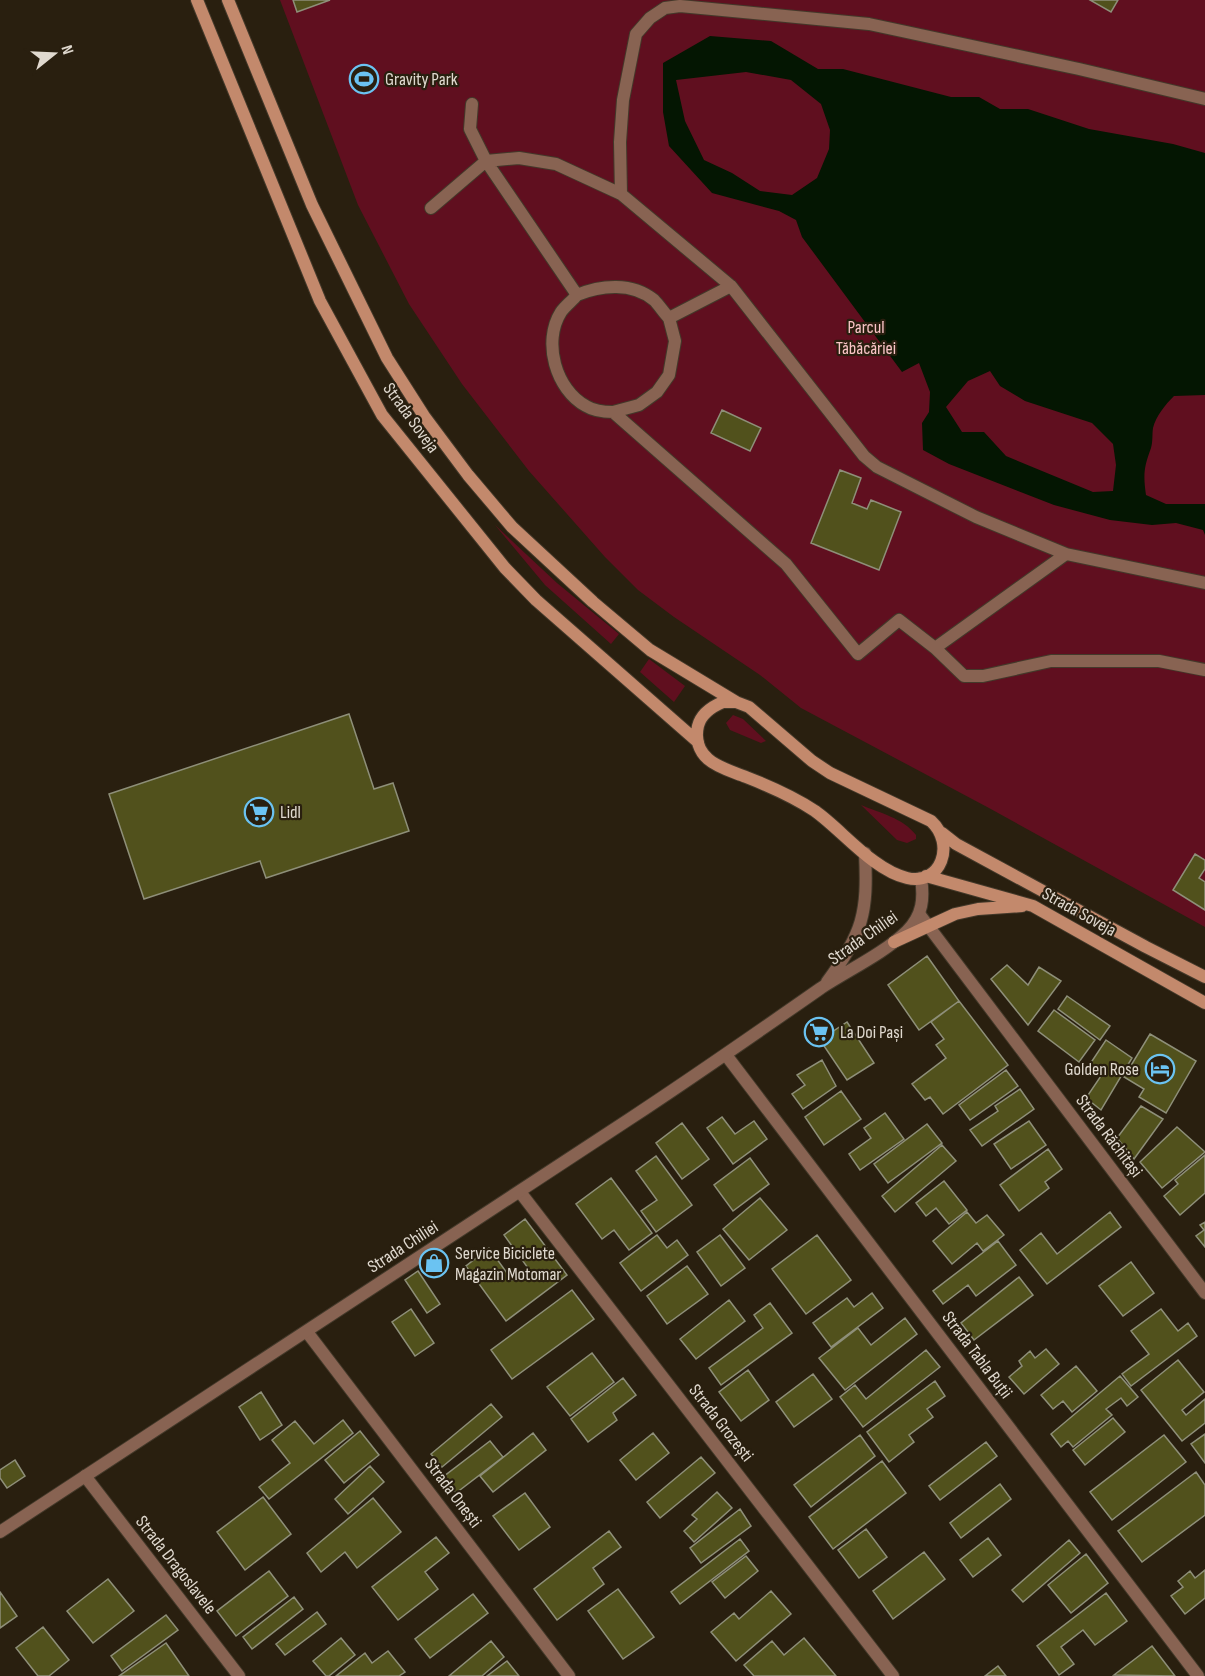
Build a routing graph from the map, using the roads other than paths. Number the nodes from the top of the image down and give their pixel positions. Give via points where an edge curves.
1 (197, 0) edge
2 (228, 0) edge
3 (1205, 99) edge
4 (472, 104) dead end
5 (486, 161) junction
6 (621, 194) junction
7 (432, 208) dead end
8 (731, 286) junction
9 (577, 295) junction
10 (669, 318) junction
11 (613, 412) junction
12 (1066, 554) junction
13 (1205, 583) edge
14 (935, 648) junction
15 (1205, 670) edge
16 (736, 702) junction
17 (698, 742) junction
18 (941, 832) junction
19 (865, 852) junction
20 (924, 877) junction
21 (1033, 906) junction
22 (920, 915) junction
23 (927, 926) junction
24 (894, 942) junction
25 (1205, 977) edge
26 (823, 987) junction
27 (1205, 1003) edge
28 (726, 1055) junction
29 (520, 1192) junction
30 (1205, 1293) edge
31 (307, 1332) junction
32 (85, 1476) junction
33 (0, 1532) edge
34 (239, 1676) edge
35 (569, 1676) edge
36 (894, 1676) edge
37 (1198, 1676) edge

1 - 17 main road, Strada Soveja via 320,301 382,415 505,568 536,600
2 - 16 main road, Strada Soveja via 312,205 387,358 424,416 512,527 593,603 650,650
3 - 6 street via 869,24 680,6 665,8 636,34 623,100
4 - 5 street via 470,129
5 - 6 street via 519,158 556,164
5 - 7 street
5 - 9 street
6 - 8 street
8 - 10 street
8 - 12 street via 864,456 877,467 976,517
9 - 10 street via 610,286 633,289 653,300
9 - 11 street via 561,312 554,331 558,375 571,394 586,406
10 - 11 street via 675,341 669,375 657,392 639,405
11 - 14 street via 786,564 858,654 899,620
12 - 13 street
12 - 14 street
14 - 15 street via 964,676 983,676 1051,661 1159,662
16 - 17 main road via 712,706 702,716
16 - 18 main road, Strada Soveja via 749,707 812,762 931,821
17 - 19 main road, Strada Soveja via 709,760 815,811
18 - 20 main road via 942,859
18 - 25 main road, Strada Soveja via 956,844
19 - 20 main road, Strada Soveja via 897,874
19 - 26 street, Strada Chiliei via 866,901 861,924
20 - 21 main road, Strada Soveja
20 - 22 street, Strada Chiliei
21 - 23 main road via 966,911
21 - 27 main road, Strada Soveja
22 - 23 street, Strada Răchitași
22 - 24 street, Strada Chiliei
23 - 24 main road
23 - 30 street, Strada Răchitași
24 - 26 street, Strada Chiliei
26 - 28 street, Strada Chiliei
28 - 29 street, Strada Chiliei
28 - 37 street, Strada Tabla Buții
29 - 31 street, Strada Chiliei
29 - 36 street, Strada Grozești
31 - 32 street, Strada Chiliei
31 - 35 street, Strada Onești
32 - 33 street, Strada Chiliei
32 - 34 street, Strada Dragoslavele

